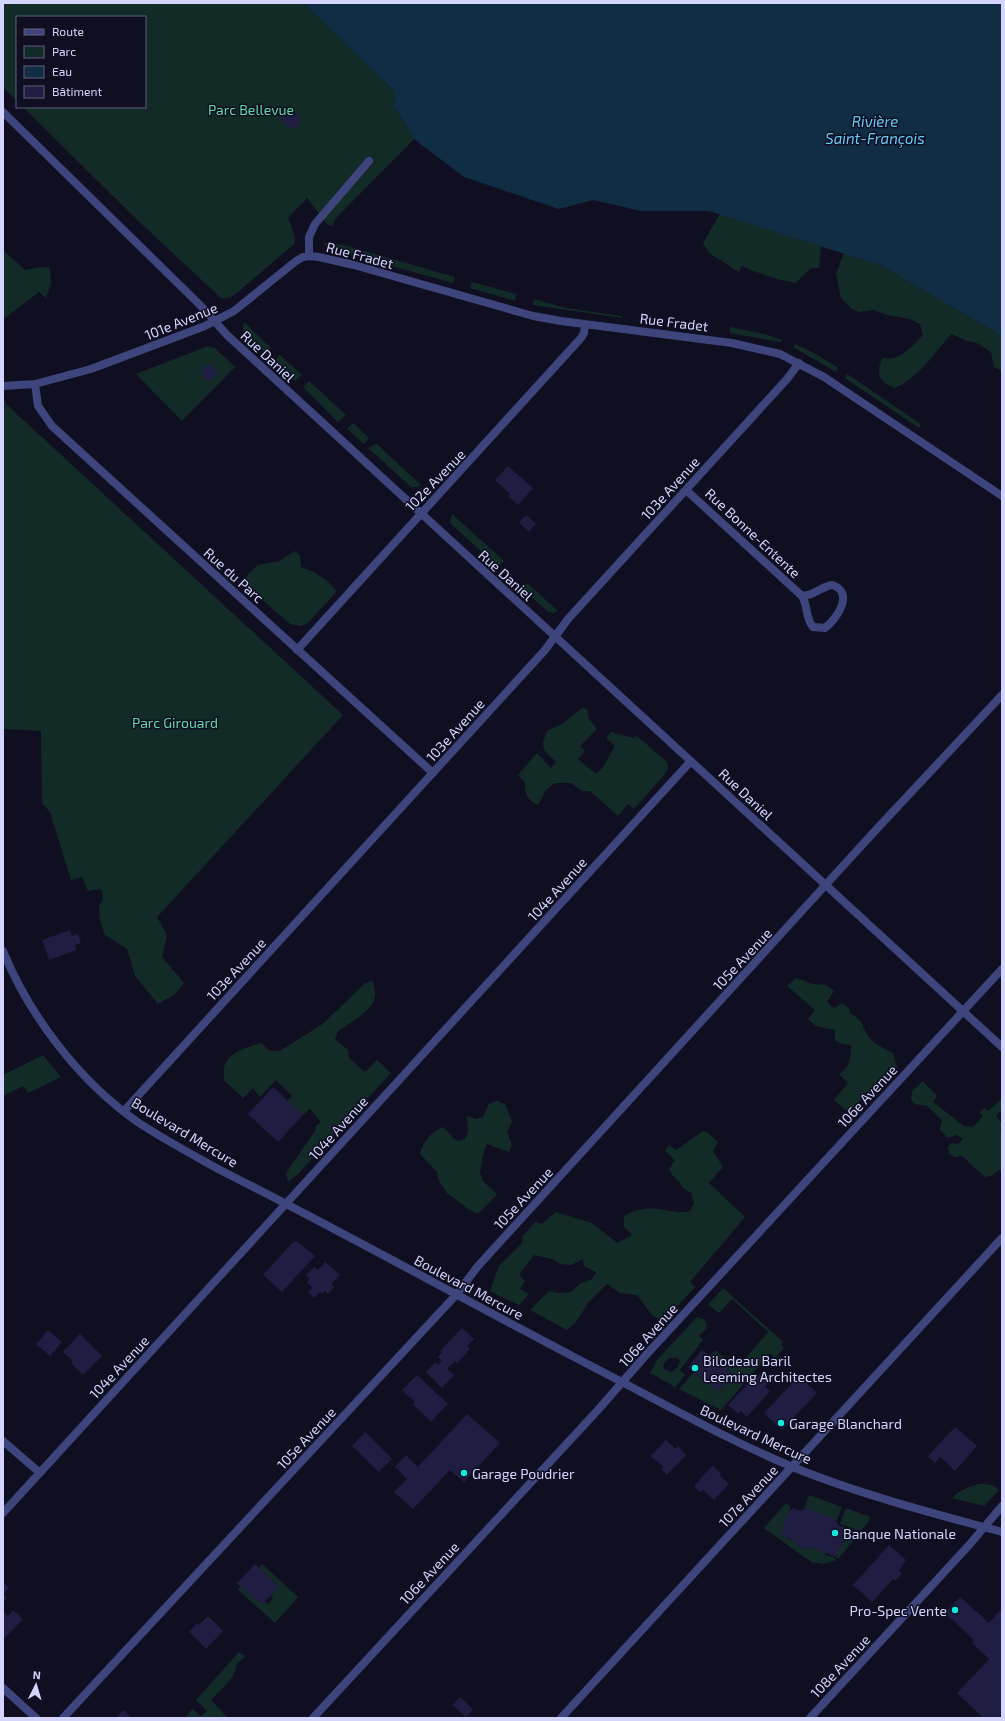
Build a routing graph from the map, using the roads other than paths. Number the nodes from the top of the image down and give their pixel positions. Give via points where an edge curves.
1 (3, 112) edge
2 (369, 161) dead end
3 (309, 256) junction
4 (215, 322) junction
5 (586, 324) junction
6 (799, 363) junction
7 (35, 384) junction
8 (3, 386) edge
9 (686, 490) junction
10 (1002, 496) edge
11 (420, 514) junction
12 (802, 596) junction
13 (555, 637) junction
14 (297, 650) junction
15 (1002, 695) edge
16 (691, 761) junction
17 (433, 773) junction
18 (826, 886) junction
19 (3, 951) edge
20 (1002, 969) edge
21 (964, 1012) junction
22 (1002, 1047) edge
23 (124, 1110) junction
24 (285, 1205) junction
25 (1002, 1238) edge
26 (456, 1295) junction
27 (622, 1382) junction
28 (3, 1441) edge
29 (793, 1467) junction
30 (39, 1472) junction
31 (1002, 1506) edge
32 (3, 1513) edge
33 (984, 1527) junction
34 (1002, 1532) edge
35 (3, 1688) edge
36 (36, 1718) edge
37 (63, 1718) edge
38 (313, 1718) edge
39 (561, 1718) edge
40 (810, 1718) edge

1 - 4 street, Rue Daniel
2 - 3 street via 315,224 309,238
3 - 4 street, 101e Avenue via 296,261 234,311
3 - 5 street, Rue Fradet via 354,265 514,311
4 - 7 street, 101e Avenue via 122,358
4 - 11 street, Rue Daniel
5 - 6 street, Rue Fradet via 742,344 773,351
5 - 11 street, 102e Avenue via 581,338
6 - 9 street, 103e Avenue
6 - 10 street, Rue Fradet
7 - 8 street, 101e Avenue
7 - 14 street, Rue du Parc via 38,406 52,426
9 - 12 street, Rue Bonne-Entente
9 - 13 street, 103e Avenue via 568,618
11 - 13 street, Rue Daniel
11 - 14 street, 102e Avenue
12 - 12 street, Rue Bonne-Entente via 810,624 817,628 830,625 842,607 842,594 836,586 826,586 812,595
13 - 16 street, Rue Daniel
13 - 17 street, 103e Avenue
14 - 17 street, Rue du Parc
15 - 18 street, 105e Avenue
16 - 18 street, Rue Daniel
16 - 24 street, 104e Avenue
17 - 23 street, 103e Avenue
18 - 21 street, Rue Daniel
18 - 26 street, 105e Avenue via 478,1266
19 - 23 street, Boulevard Mercure via 24,995 62,1049 91,1081
20 - 21 street, 106e Avenue
21 - 22 street, Rue Daniel
21 - 27 street, 106e Avenue
23 - 24 street, Boulevard Mercure via 184,1150
24 - 26 street, Boulevard Mercure
24 - 30 street, 104e Avenue
25 - 29 street, 107e Avenue
26 - 27 street, Boulevard Mercure
26 - 37 street, 105e Avenue
27 - 29 street, Boulevard Mercure via 716,1431
27 - 38 street, 106e Avenue
28 - 30 street
29 - 33 street, Boulevard Mercure via 880,1498
29 - 39 street, 107e Avenue
30 - 32 street, 104e Avenue
31 - 33 street, 108e Avenue
33 - 34 street, Boulevard Mercure
33 - 40 street, 108e Avenue
35 - 36 street

